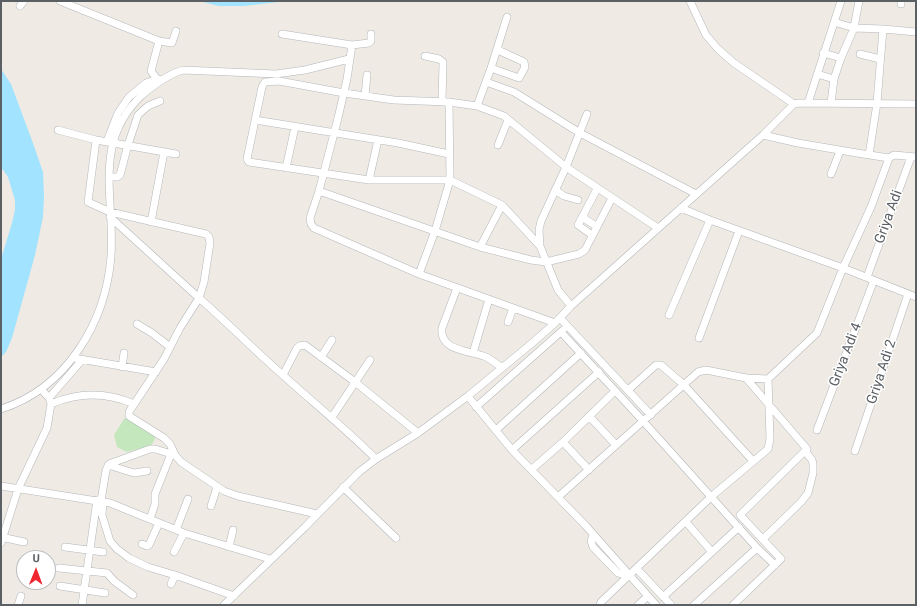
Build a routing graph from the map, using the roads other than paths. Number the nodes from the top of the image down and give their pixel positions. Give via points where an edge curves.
1 (60, 1) edge
2 (690, 1) edge
3 (841, 1) edge
4 (850, 1) edge
5 (858, 2) edge
6 (507, 18) dead end
7 (834, 22) junction
8 (854, 28) junction
9 (883, 30) junction
10 (176, 31) dead end
11 (916, 32) edge
12 (282, 34) dead end
13 (371, 34) dead end
14 (159, 41) junction
15 (352, 44) junction
16 (498, 50) junction
17 (823, 53) junction
18 (860, 54) dead end
19 (425, 56) dead end
20 (841, 58) junction
21 (349, 59) junction
22 (880, 59) junction
23 (491, 68) junction
24 (151, 71) junction
25 (276, 74) junction
26 (817, 74) junction
27 (367, 75) dead end
28 (834, 79) junction
29 (159, 80) junction
30 (279, 81) junction
31 (486, 82) junction
32 (146, 83) junction
33 (134, 93) junction
34 (344, 93) junction
35 (365, 96) junction
36 (160, 101) dead end
37 (445, 102) junction
38 (808, 103) junction
39 (832, 103) junction
40 (877, 103) junction
41 (133, 104) junction
42 (794, 104) junction
43 (916, 104) edge
44 (477, 106) junction
45 (587, 114) dead end
46 (255, 120) junction
47 (508, 120) junction
48 (295, 127) junction
49 (58, 130) dead end
50 (580, 133) junction
51 (334, 134) junction
52 (763, 134) junction
53 (96, 140) junction
54 (378, 140) junction
55 (110, 142) junction
56 (498, 145) dead end
57 (128, 146) junction
58 (840, 151) junction
59 (164, 152) junction
60 (176, 154) dead end
61 (449, 154) junction
62 (869, 155) junction
63 (913, 157) edge
64 (889, 158) junction
65 (566, 167) junction
66 (286, 168) junction
67 (324, 174) junction
68 (831, 174) dead end
69 (109, 177) junction
70 (369, 180) junction
71 (450, 180) junction
72 (597, 189) junction
73 (555, 190) junction
74 (319, 191) junction
75 (696, 194) junction
76 (612, 198) junction
77 (578, 200) dead end
78 (502, 205) junction
79 (681, 208) junction
80 (110, 215) junction
81 (129, 216) junction
82 (582, 217) junction
83 (710, 220) junction
84 (151, 222) junction
85 (596, 226) junction
86 (658, 228) junction
87 (122, 229) junction
88 (435, 231) junction
89 (739, 231) junction
90 (592, 235) junction
91 (540, 246) junction
92 (480, 247) junction
93 (546, 262) junction
94 (843, 268) junction
95 (419, 274) junction
96 (870, 279) junction
97 (457, 288) junction
98 (908, 294) junction
99 (916, 297) edge
100 (198, 298) junction
101 (489, 299) junction
102 (571, 306) junction
103 (514, 308) junction
104 (669, 315) dead end
105 (557, 320) junction
106 (508, 322) dead end
107 (137, 324) dead end
108 (567, 326) junction
109 (561, 332) junction
110 (699, 338) dead end
111 (332, 340) dead end
112 (170, 348) junction
113 (124, 353) dead end
114 (473, 353) junction
115 (581, 353) junction
116 (321, 357) junction
117 (74, 358) junction
118 (82, 360) junction
119 (370, 360) dead end
120 (122, 368) junction
121 (502, 368) junction
122 (156, 372) junction
123 (598, 372) junction
124 (283, 375) junction
125 (746, 378) junction
126 (768, 379) junction
127 (355, 382) junction
128 (684, 385) junction
129 (41, 389) junction
130 (628, 390) junction
131 (615, 391) junction
132 (471, 400) dead end
133 (50, 401) junction
134 (768, 403) junction
135 (134, 404) junction
136 (476, 407) junction
137 (1, 409) edge
138 (651, 414) junction
139 (589, 416) junction
140 (332, 417) junction
141 (644, 421) junction
142 (496, 430) junction
143 (817, 430) dead end
144 (418, 433) junction
145 (563, 442) junction
146 (616, 445) junction
147 (512, 450) junction
148 (805, 451) junction
149 (855, 451) dead end
150 (173, 454) junction
151 (376, 459) junction
152 (753, 461) junction
153 (108, 465) junction
154 (532, 469) junction
155 (147, 470) dead end
156 (589, 470) junction
157 (1, 486) edge
158 (217, 487) junction
159 (343, 487) junction
160 (18, 489) junction
161 (712, 496) junction
162 (558, 497) junction
163 (188, 499) dead end
164 (100, 501) junction
165 (211, 506) dead end
166 (317, 514) junction
167 (740, 514) junction
168 (150, 519) junction
169 (733, 520) junction
170 (686, 522) junction
171 (159, 523) junction
172 (739, 527) junction
173 (176, 530) junction
174 (233, 530) dead end
175 (184, 533) junction
176 (396, 538) dead end
177 (2, 539) edge
178 (763, 539) junction
179 (24, 542) dead end
180 (142, 544) dead end
181 (65, 547) dead end
182 (228, 547) junction
183 (758, 548) junction
184 (89, 550) junction
185 (103, 552) dead end
186 (174, 552) dead end
187 (712, 552) junction
188 (270, 559) junction
189 (775, 565) junction
190 (60, 568) dead end
191 (637, 569) junction
192 (86, 570) junction
193 (628, 574) junction
194 (175, 575) junction
195 (171, 584) dead end
196 (60, 586) dead end
197 (84, 589) junction
198 (105, 593) dead end
199 (133, 595) dead end
200 (21, 596) dead end
201 (234, 596) junction
202 (648, 596) junction
203 (664, 597) junction
204 (18, 605) edge
205 (82, 605) edge
206 (224, 605) edge
207 (600, 605) edge
208 (638, 605) edge
209 (656, 605) edge
210 (671, 605) edge
211 (694, 605) edge
212 (733, 605) edge

1 - 14 street
2 - 42 street via 706,35 718,48 734,63
3 - 7 street
4 - 5 street
5 - 8 street
6 - 16 street
7 - 8 street
7 - 17 street
8 - 9 street
8 - 20 street
9 - 11 street
9 - 22 street
10 - 14 street via 172,43
12 - 15 street
13 - 15 street via 369,43
14 - 24 street
15 - 21 street
16 - 23 street
16 - 23 street via 524,62 525,67 518,78
17 - 20 street
17 - 26 street
18 - 22 street
19 - 37 street via 443,62
20 - 28 street
21 - 25 street
21 - 34 street
22 - 40 street
23 - 31 street
24 - 29 street
24 - 32 street
25 - 29 street via 183,70
25 - 30 street
26 - 28 street
26 - 38 street
27 - 35 street
28 - 39 street
29 - 32 street
29 - 41 street
30 - 34 street
30 - 46 street via 264,83
31 - 44 street
31 - 50 street via 514,92
32 - 33 street
33 - 41 street
33 - 55 street via 118,112
34 - 35 street
34 - 51 street
35 - 37 street
36 - 57 street via 148,106 138,115
37 - 44 street
37 - 61 street
38 - 39 street
38 - 42 street
39 - 40 street
40 - 43 street
40 - 62 street
41 - 55 street
42 - 52 street
44 - 47 street
45 - 50 street
46 - 48 street
46 - 66 street via 248,161
47 - 56 street
47 - 65 street
48 - 51 street
48 - 66 street
49 - 53 street
50 - 65 street
50 - 75 street
51 - 54 street
51 - 67 street
52 - 58 street
52 - 75 street
53 - 55 street
53 - 80 street via 88,202
54 - 61 street
54 - 70 street
55 - 57 street
55 - 69 street
57 - 59 street
57 - 69 street via 120,176
58 - 62 street
58 - 68 street
59 - 60 street
59 - 84 street
61 - 71 street
62 - 64 street
63 - 64 street via 894,155
63 - 96 street, Griya Adi
64 - 94 street via 871,207
65 - 72 street
65 - 73 street
66 - 67 street
67 - 70 street
67 - 74 street
69 - 80 street
70 - 71 street
71 - 78 street
71 - 88 street
72 - 76 street
72 - 82 street
73 - 77 street
73 - 91 street via 540,226
74 - 88 street
74 - 95 street via 310,218 314,228
75 - 79 street
76 - 85 street
76 - 86 street
78 - 91 street
78 - 92 street
79 - 83 street
79 - 86 street
80 - 81 street
80 - 87 street
80 - 117 street via 111,254 107,287 100,310
81 - 84 street
81 - 87 street
82 - 85 street
82 - 90 street via 578,226
83 - 89 street
83 - 104 street
84 - 100 street via 206,234 209,237 205,277
85 - 90 street
86 - 102 street
87 - 100 street
88 - 92 street
88 - 95 street
89 - 94 street
89 - 110 street
90 - 93 street via 582,252
91 - 93 street
92 - 93 street
93 - 102 street via 558,290
94 - 96 street
94 - 126 street via 817,333
95 - 97 street
96 - 98 street
96 - 143 street, Griya Adi 4
97 - 101 street
97 - 114 street via 442,328 442,335 444,340 456,349
98 - 99 street
98 - 149 street, Griya Adi 2
100 - 112 street
100 - 124 street
101 - 103 street
101 - 114 street
102 - 105 street
103 - 105 street
103 - 106 street
105 - 108 street
105 - 121 street
107 - 112 street
108 - 109 street
108 - 130 street
109 - 115 street
109 - 136 street
111 - 116 street
112 - 122 street
113 - 120 street
114 - 121 street via 486,357
115 - 123 street
115 - 142 street
116 - 124 street via 306,346 299,346
116 - 127 street
117 - 118 street
117 - 129 street
118 - 120 street
118 - 133 street
119 - 127 street
120 - 122 street
121 - 144 street
122 - 135 street
123 - 131 street
123 - 147 street
124 - 140 street
125 - 126 street
125 - 128 street via 701,370
125 - 134 street
126 - 134 street
127 - 140 street
127 - 144 street
128 - 130 street via 660,364
128 - 138 street
128 - 152 street
129 - 133 street
129 - 137 street
130 - 138 street
131 - 139 street
131 - 141 street
132 - 136 street
133 - 135 street via 86,395 111,396
133 - 160 street via 47,428
134 - 148 street via 807,449
134 - 152 street via 769,446
135 - 150 street via 129,412 129,418 164,438 170,444
136 - 142 street
138 - 141 street
139 - 145 street
139 - 146 street
140 - 151 street
141 - 146 street
141 - 161 street
142 - 147 street
144 - 151 street
145 - 154 street
145 - 156 street
146 - 156 street
147 - 154 street
148 - 167 street
148 - 178 street via 813,464 808,493
150 - 153 street via 150,449
150 - 158 street
150 - 168 street via 155,494 155,506
151 - 159 street
152 - 161 street
153 - 155 street via 134,473
153 - 164 street
154 - 162 street
156 - 162 street
157 - 160 street
158 - 165 street
158 - 166 street via 238,496
159 - 166 street
159 - 176 street
160 - 164 street
160 - 177 street
161 - 169 street
161 - 170 street
162 - 193 street
163 - 173 street
164 - 168 street
164 - 184 street
164 - 194 street via 110,541 116,549 138,563
166 - 188 street
167 - 169 street
167 - 178 street
168 - 171 street
169 - 172 street
170 - 187 street
170 - 191 street
171 - 173 street
171 - 180 street via 149,545
172 - 183 street
172 - 187 street
173 - 175 street
174 - 182 street
175 - 182 street
175 - 186 street
177 - 179 street
178 - 189 street via 781,558
181 - 184 street
182 - 188 street
183 - 189 street
183 - 211 street
184 - 185 street
184 - 192 street
187 - 203 street
188 - 201 street
189 - 212 street
190 - 192 street
191 - 193 street
191 - 203 street
192 - 197 street
192 - 199 street via 109,574
193 - 202 street
193 - 207 street
194 - 195 street
194 - 201 street
196 - 197 street
197 - 198 street
197 - 205 street
200 - 204 street
201 - 206 street
202 - 208 street
202 - 209 street
203 - 210 street

